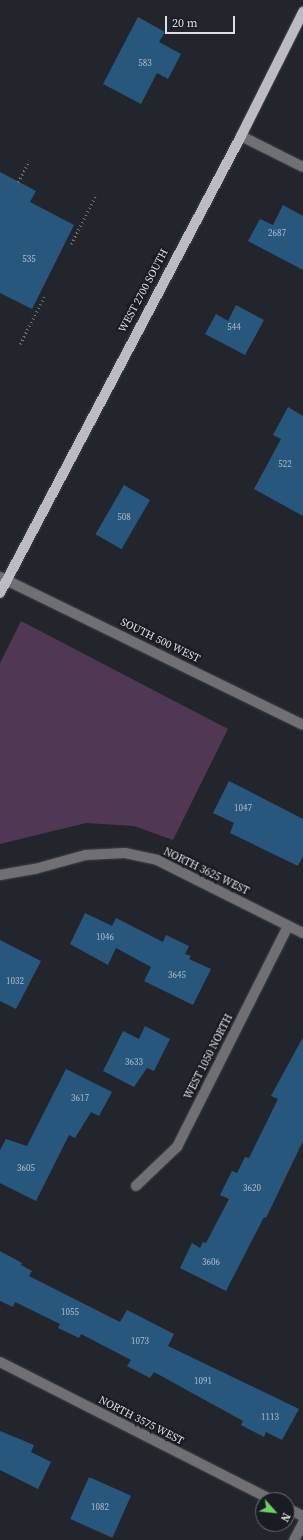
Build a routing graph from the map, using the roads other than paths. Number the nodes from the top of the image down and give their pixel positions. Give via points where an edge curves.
1 (303, 12) edge
2 (241, 136) junction
3 (303, 167) edge
4 (3, 579) edge
5 (0, 593) edge
6 (303, 725) edge
7 (0, 875) edge
8 (288, 926) junction
9 (303, 933) edge
10 (136, 1186) dead end
11 (0, 1362) edge
12 (256, 1492) edge
13 (303, 1523) edge
14 (294, 1540) edge

1 - 2 main road, WEST 2700 SOUTH
2 - 3 street
2 - 4 main road, WEST 2700 SOUTH
4 - 5 main road, WEST 2700 SOUTH
4 - 6 street, SOUTH 500 WEST
7 - 8 street, NORTH 3625 WEST via 35,869 86,855 125,853 157,860
8 - 9 street, NORTH 3625 WEST
8 - 10 street, WEST 1050 NORTH via 177,1147
11 - 12 street, NORTH 3575 WEST
13 - 14 street

